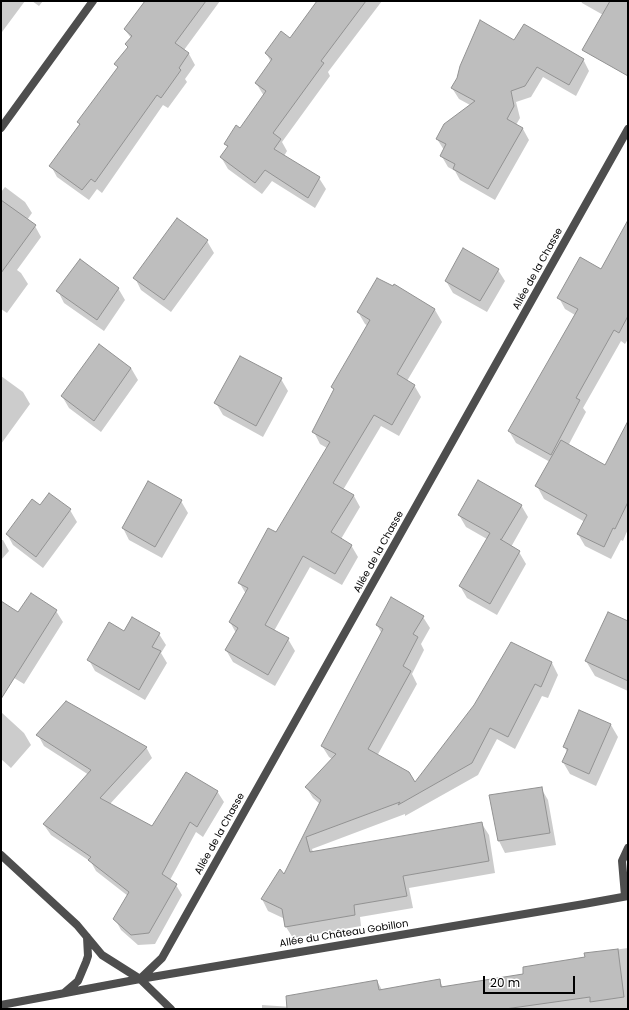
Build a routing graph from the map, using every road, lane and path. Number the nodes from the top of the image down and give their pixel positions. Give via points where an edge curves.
1 (93, 1) edge
2 (1, 128) edge
3 (628, 129) edge
4 (628, 848) edge
5 (1, 855) edge
6 (627, 896) edge
7 (87, 937) junction
8 (140, 979) junction
9 (64, 993) junction
10 (1, 1005) edge
11 (170, 1009) edge

1 - 2 street
3 - 8 street, Allée de la Chasse via 162,958
4 - 6 street via 622,861
5 - 7 street
6 - 8 street, Allée du Château Gobillon
7 - 8 street via 102,955
7 - 9 street via 88,956 78,981
8 - 9 street, Allée du Château Gobillon
8 - 11 street
9 - 10 street, Allée du Château Gobillon

